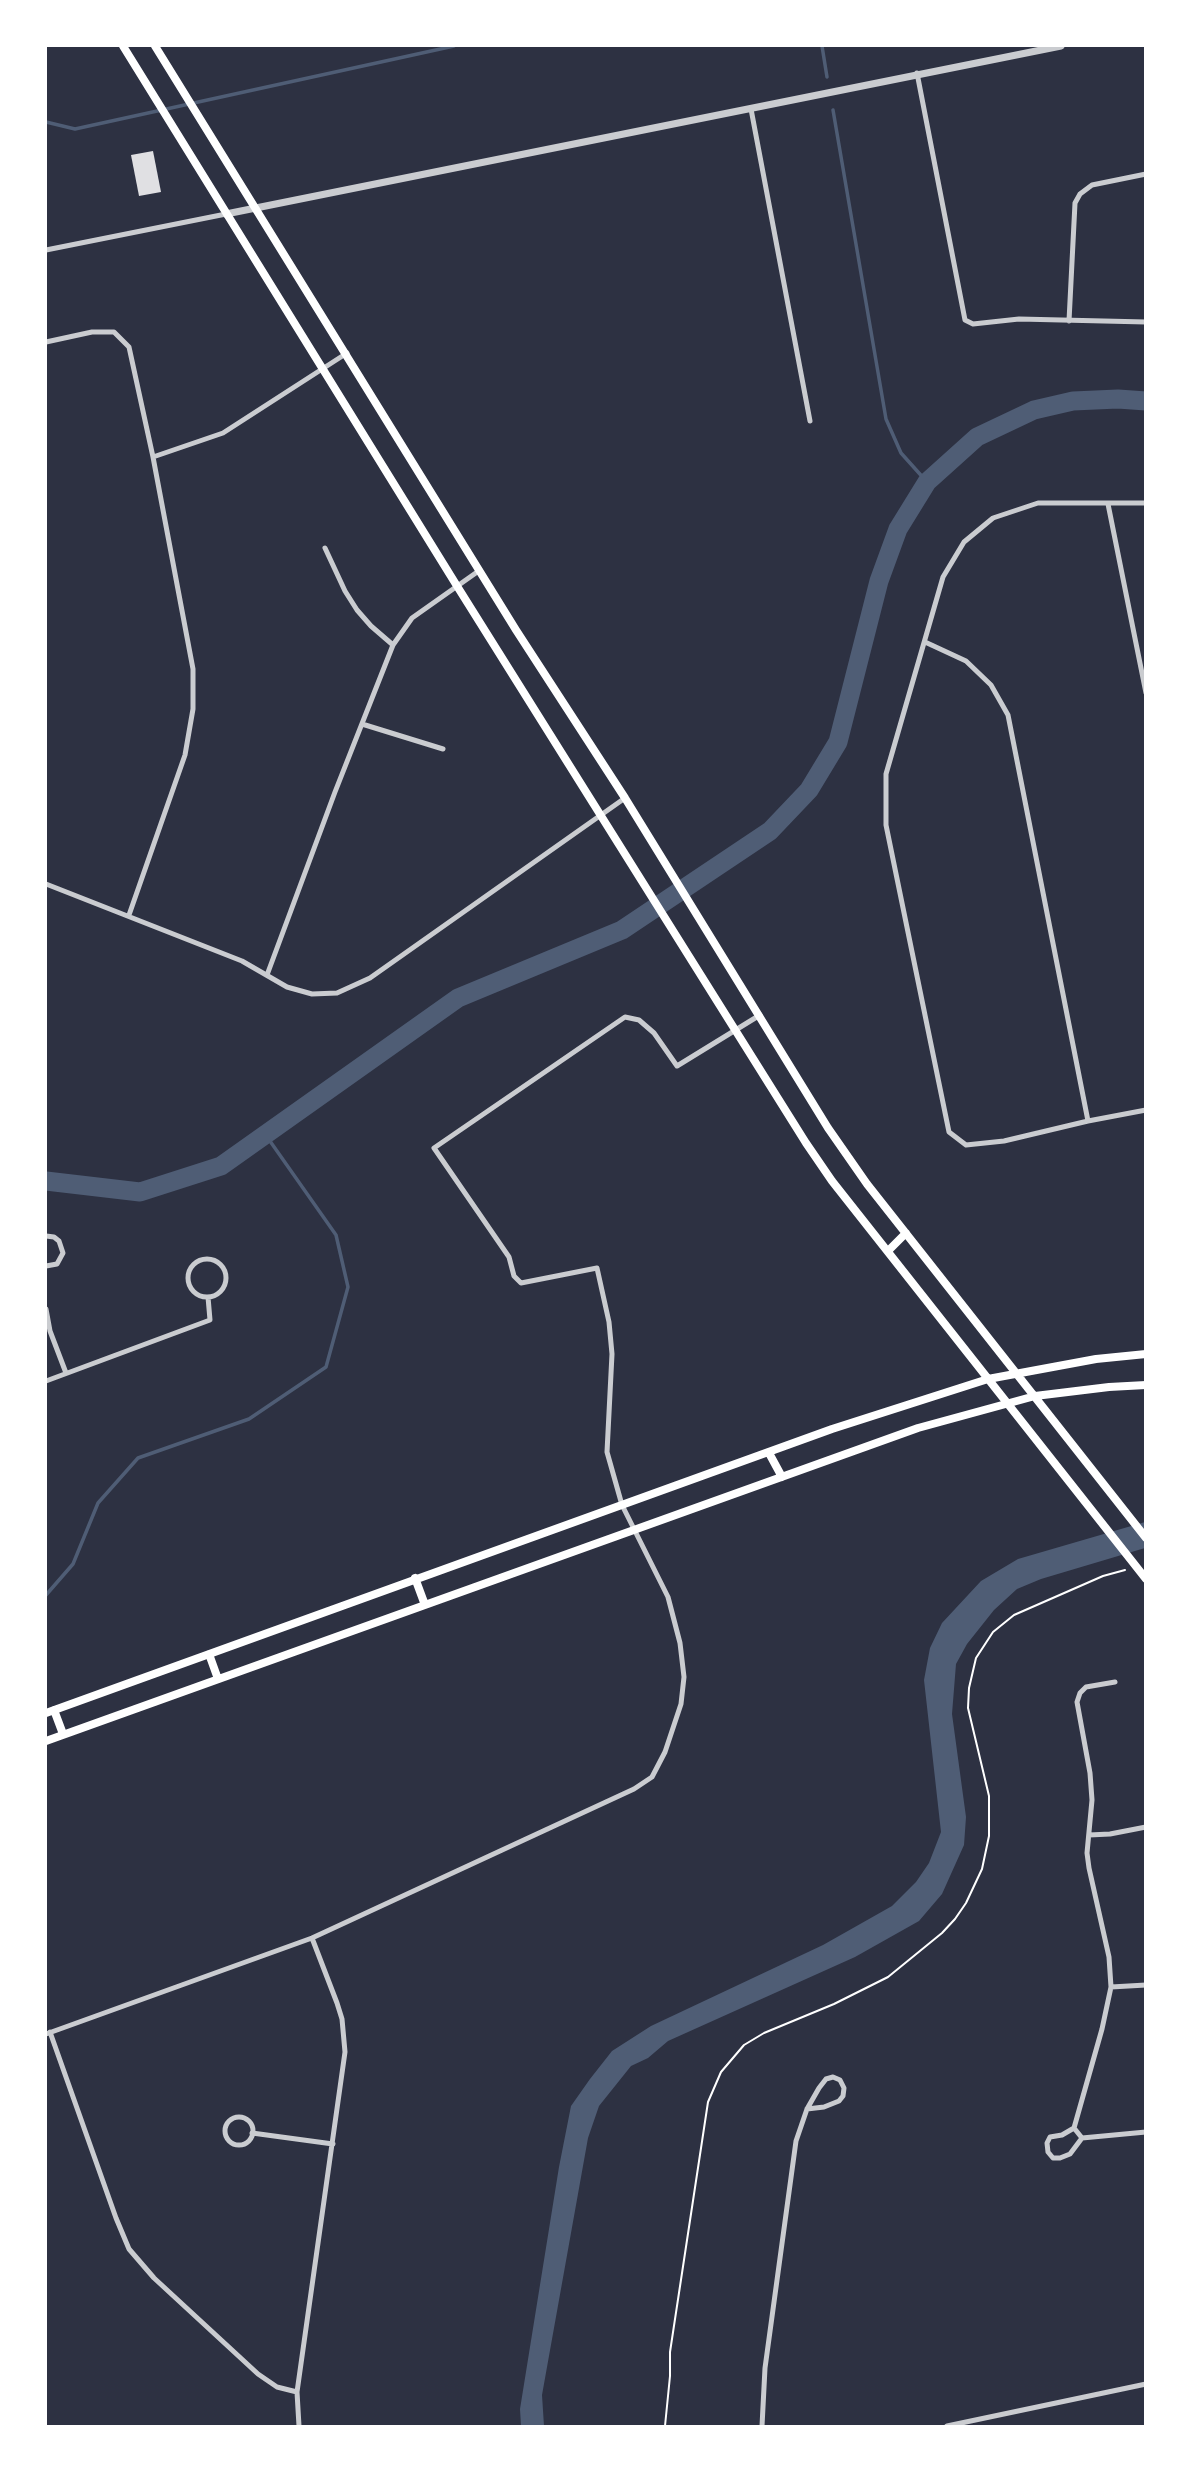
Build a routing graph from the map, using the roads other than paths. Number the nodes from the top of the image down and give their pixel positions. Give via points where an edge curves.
1 (123, 46) edge
2 (155, 46) edge
3 (1061, 46) edge
4 (917, 73) junction
5 (751, 109) junction
6 (1146, 174) edge
7 (254, 206) junction
8 (226, 214) junction
9 (46, 250) edge
10 (1069, 321) junction
11 (1146, 322) edge
12 (46, 342) edge
13 (347, 353) junction
14 (323, 368) junction
15 (810, 421) dead end
16 (153, 457) junction
17 (1146, 503) edge
18 (1108, 504) junction
19 (325, 548) dead end
20 (480, 570) junction
21 (457, 586) junction
22 (925, 642) junction
23 (393, 645) junction
24 (1146, 693) edge
25 (362, 724) junction
26 (443, 749) dead end
27 (625, 799) junction
28 (600, 815) junction
29 (46, 884) edge
30 (129, 915) junction
31 (267, 975) junction
32 (760, 1015) junction
33 (736, 1030) junction
34 (1146, 1110) edge
35 (1088, 1121) junction
36 (906, 1233) junction
37 (46, 1236) edge
38 (888, 1251) junction
39 (46, 1266) edge
40 (208, 1297) junction
41 (46, 1309) edge
42 (1146, 1354) edge
43 (66, 1373) junction
44 (1017, 1374) junction
45 (988, 1379) junction
46 (46, 1381) edge
47 (1146, 1385) edge
48 (1035, 1396) junction
49 (1007, 1403) junction
50 (769, 1453) junction
51 (782, 1477) junction
52 (622, 1505) junction
53 (635, 1531) junction
54 (1146, 1538) edge
55 (415, 1578) junction
56 (1146, 1579) edge
57 (425, 1605) junction
58 (209, 1654) junction
59 (218, 1679) junction
60 (1115, 1682) dead end
61 (50, 1712) edge
62 (63, 1734) junction
63 (46, 1741) edge
64 (1146, 1827) edge
65 (1089, 1835) junction
66 (312, 1938) junction
67 (1146, 1985) edge
68 (1111, 1987) junction
69 (48, 2033) edge
70 (807, 2109) junction
71 (1074, 2128) junction
72 (1146, 2132) edge
73 (252, 2133) junction
74 (1082, 2138) junction
75 (333, 2144) junction
76 (1146, 2384) edge
77 (297, 2392) junction
78 (299, 2427) edge
79 (762, 2427) edge
80 (947, 2427) edge

1 - 8 main road
2 - 7 main road
3 - 4 street
4 - 5 street
4 - 10 street via 965,320 973,324 1020,319
5 - 7 street
5 - 15 street
6 - 10 street via 1091,185 1075,203
7 - 8 street
7 - 13 main road
8 - 9 street
8 - 14 main road
10 - 11 street
12 - 16 street via 114,332 129,347
13 - 14 street
13 - 20 main road
14 - 16 street via 223,433
14 - 21 main road
16 - 30 street via 192,669 193,709 185,755
17 - 18 street
18 - 22 street via 1038,503 993,518 964,541 943,577
18 - 24 street
19 - 23 street via 358,610
20 - 21 street
20 - 27 main road
21 - 23 street via 412,618
21 - 28 main road
22 - 35 street via 967,661 991,685 1008,715
22 - 35 street via 887,775 886,825 949,1132 966,1145
23 - 25 street
25 - 26 street
25 - 31 street
27 - 28 street
27 - 32 main road
28 - 31 street via 351,988 312,994 286,987
28 - 33 main road
29 - 30 street
30 - 31 street
32 - 33 street
32 - 36 main road via 828,1128
33 - 38 main road via 832,1181
33 - 52 street via 677,1066 654,1033 639,1020 625,1017 434,1148 509,1257 513,1276 521,1283 597,1268 612,1354 607,1452
34 - 35 street
36 - 38 main road
36 - 44 main road
37 - 39 street via 59,1241 63,1253 57,1264
38 - 45 main road
40 - 40 street via 192,1290 188,1278 197,1262 209,1259 223,1269 225,1282 220,1292
40 - 43 street via 210,1320
41 - 43 street
42 - 44 main road
43 - 46 street
44 - 45 main road
44 - 48 main road
45 - 49 main road
45 - 50 main road
47 - 48 main road
48 - 49 main road
48 - 54 main road
49 - 51 main road via 918,1428
49 - 56 main road
50 - 51 main road
50 - 52 main road
51 - 53 main road
52 - 53 street
52 - 55 main road
53 - 57 main road
53 - 66 street via 668,1597 684,1677 681,1704 652,1777 635,1789
55 - 57 main road
55 - 58 main road
57 - 59 main road
58 - 59 main road
58 - 61 main road
59 - 62 main road
60 - 65 street via 1086,1687 1077,1702 1090,1773
61 - 62 main road
62 - 63 main road
64 - 65 street
65 - 68 street via 1088,1868 1109,1957
66 - 69 street
66 - 75 street via 345,2037
67 - 68 street
68 - 71 street
69 - 77 street via 129,2249 258,2374 277,2387
70 - 70 street via 827,2079 840,2080 844,2088 839,2101
70 - 79 street via 796,2141 765,2368
71 - 74 street
71 - 74 street via 1050,2137 1048,2152 1053,2158 1070,2154
72 - 74 street
73 - 73 street via 243,2118 234,2118 225,2129 226,2137 236,2145 248,2141
73 - 75 street
75 - 77 street
76 - 80 street
77 - 78 street

